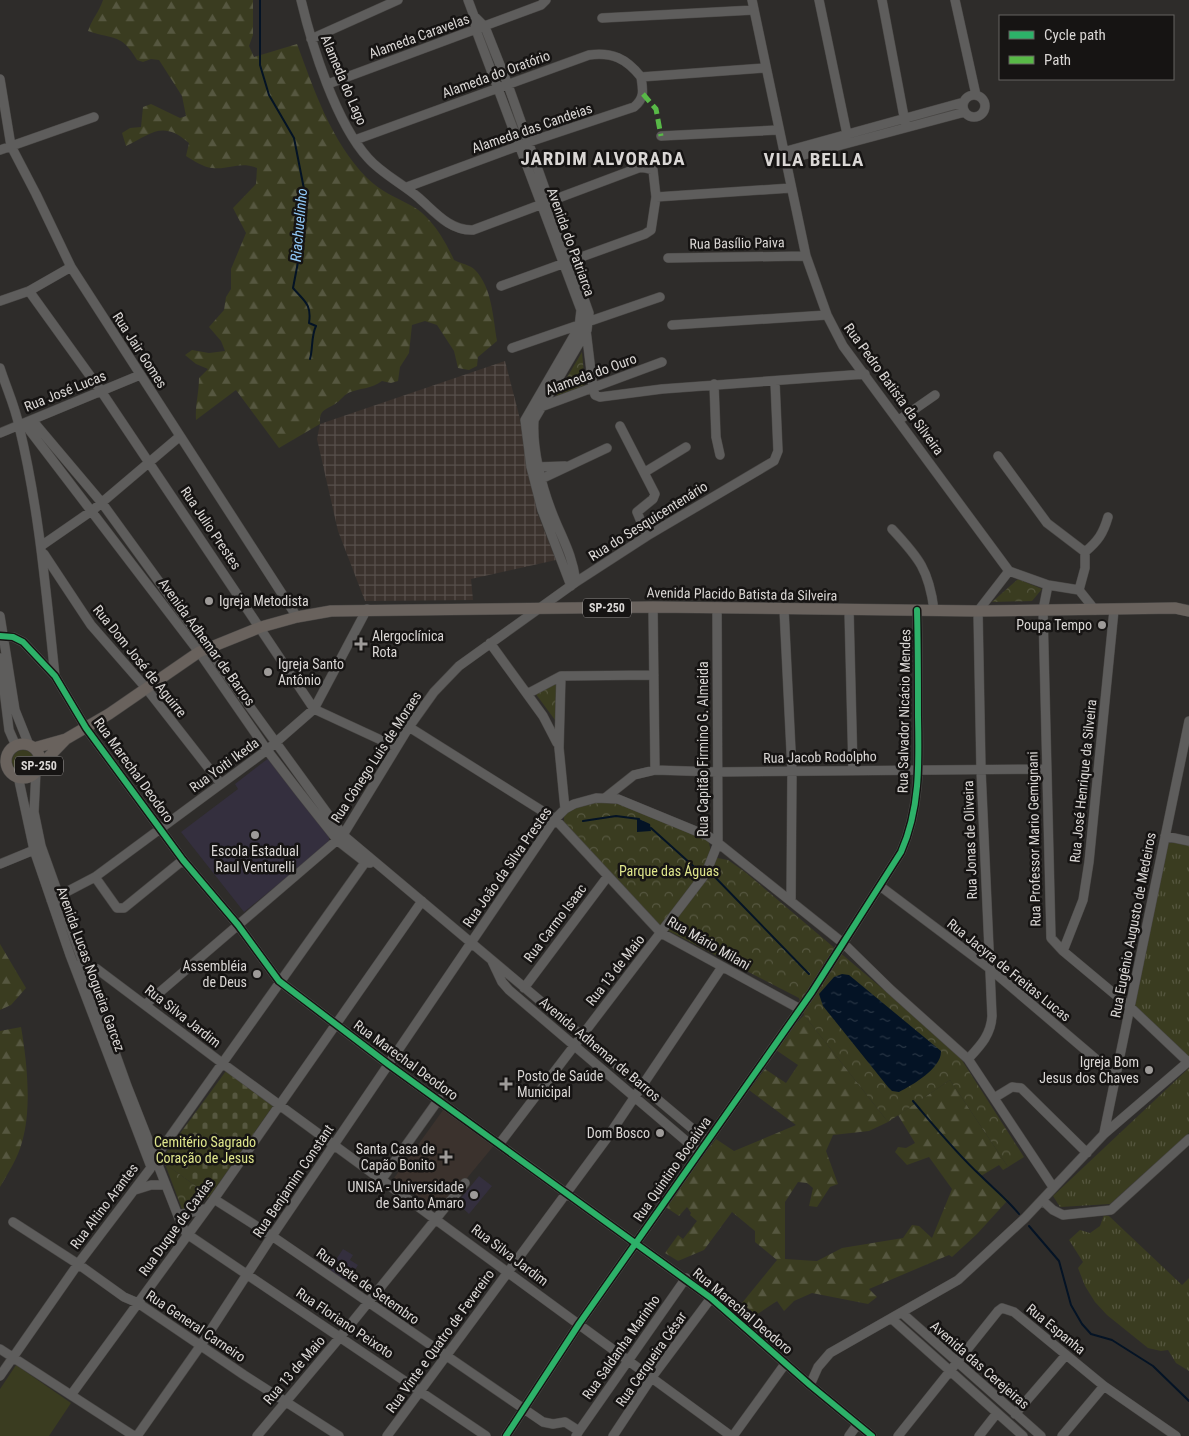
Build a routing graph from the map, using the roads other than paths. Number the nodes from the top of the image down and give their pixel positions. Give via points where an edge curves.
1 (301, 0) edge
2 (398, 0) edge
3 (468, 0) edge
4 (546, 0) edge
5 (752, 0) edge
6 (819, 0) edge
7 (882, 0) edge
8 (955, 0) edge
9 (754, 10) junction
10 (474, 16) junction
11 (602, 18) dead end
12 (485, 27) junction
13 (476, 30) junction
14 (311, 39) junction
15 (765, 68) junction
16 (641, 77) junction
17 (0, 79) edge
18 (328, 84) junction
19 (508, 85) junction
20 (499, 88) junction
21 (976, 95) junction
22 (964, 102) junction
23 (965, 112) junction
24 (94, 117) dead end
25 (905, 123) junction
26 (778, 130) junction
27 (661, 136) dead end
28 (848, 138) junction
29 (355, 140) junction
30 (529, 142) junction
31 (10, 146) junction
32 (520, 146) junction
33 (0, 150) edge
34 (784, 156) junction
35 (407, 187) junction
36 (791, 188) junction
37 (656, 197) junction
38 (547, 203) junction
39 (806, 256) junction
40 (668, 258) dead end
41 (568, 262) junction
42 (71, 267) junction
43 (501, 286) dead end
44 (29, 291) junction
45 (660, 297) dead end
46 (0, 301) edge
47 (827, 315) junction
48 (672, 324) dead end
49 (584, 325) junction
50 (512, 348) dead end
51 (662, 362) dead end
52 (0, 368) edge
53 (865, 374) junction
54 (140, 375) junction
55 (775, 382) junction
56 (714, 384) junction
57 (592, 388) junction
58 (101, 391) junction
59 (935, 395) dead end
60 (539, 408) junction
61 (529, 410) junction
62 (899, 420) junction
63 (25, 422) junction
64 (620, 426) dead end
65 (0, 433) edge
66 (179, 438) junction
67 (686, 447) dead end
68 (607, 448) dead end
69 (720, 455) dead end
70 (998, 456) dead end
71 (150, 463) junction
72 (565, 466) junction
73 (536, 467) junction
74 (645, 472) junction
75 (538, 480) junction
76 (102, 503) junction
77 (93, 510) junction
78 (1108, 517) dead end
79 (892, 530) dead end
80 (647, 536) junction
81 (42, 549) junction
82 (1085, 552) junction
83 (150, 569) junction
84 (1009, 571) junction
85 (141, 574) junction
86 (573, 584) junction
87 (1048, 585) junction
88 (1079, 590) junction
89 (653, 607) junction
90 (716, 607) junction
91 (541, 608) junction
92 (1186, 608) edge
93 (784, 609) junction
94 (368, 610) junction
95 (849, 610) junction
96 (917, 610) junction
97 (934, 610) junction
98 (1043, 610) junction
99 (1095, 610) junction
100 (1114, 610) junction
101 (978, 611) junction
102 (0, 616) edge
103 (297, 617) junction
104 (261, 627) junction
105 (2, 636) edge
106 (490, 643) junction
107 (203, 650) junction
108 (0, 658) edge
109 (654, 675) junction
110 (55, 676) junction
111 (561, 676) junction
112 (146, 688) junction
113 (527, 694) junction
114 (314, 709) junction
115 (1189, 722) edge
116 (409, 727) junction
117 (86, 728) junction
118 (66, 739) junction
119 (277, 743) junction
120 (15, 746) junction
121 (31, 746) junction
122 (0, 747) edge
123 (396, 747) junction
124 (559, 748) junction
125 (267, 750) junction
126 (4, 764) edge
127 (38, 769) junction
128 (655, 770) junction
129 (853, 770) junction
130 (919, 770) junction
131 (981, 770) junction
132 (1045, 770) junction
133 (792, 771) junction
134 (717, 772) junction
135 (18, 776) junction
136 (221, 784) junction
137 (308, 787) junction
138 (300, 793) junction
139 (605, 798) junction
140 (566, 809) junction
141 (555, 819) junction
142 (160, 827) junction
143 (33, 829) junction
144 (1165, 836) junction
145 (340, 838) junction
146 (1189, 841) edge
147 (718, 843) junction
148 (34, 850) junction
149 (367, 859) junction
150 (183, 860) junction
151 (0, 864) edge
152 (608, 876) junction
153 (95, 877) junction
154 (880, 886) junction
155 (60, 896) junction
156 (51, 900) junction
157 (422, 901) junction
158 (791, 901) junction
159 (238, 925) junction
160 (661, 933) junction
161 (472, 942) junction
162 (843, 944) junction
163 (1062, 951) junction
164 (492, 960) junction
165 (78, 965) junction
166 (722, 967) junction
167 (989, 968) junction
168 (279, 981) junction
169 (524, 988) junction
170 (146, 1004) junction
171 (1130, 1007) junction
172 (800, 1008) junction
173 (334, 1024) junction
174 (582, 1035) junction
175 (574, 1045) junction
176 (968, 1059) junction
177 (1188, 1062) edge
178 (222, 1063) junction
179 (388, 1064) junction
180 (1117, 1077) junction
181 (640, 1085) junction
182 (633, 1096) junction
183 (994, 1098) junction
184 (439, 1099) junction
185 (279, 1105) junction
186 (1104, 1134) junction
187 (1189, 1139) edge
188 (707, 1141) junction
189 (500, 1143) junction
190 (334, 1144) junction
191 (699, 1152) junction
192 (1087, 1153) junction
193 (155, 1158) junction
194 (151, 1167) junction
195 (382, 1179) junction
196 (466, 1183) dead end
197 (166, 1185) junction
198 (1053, 1187) junction
199 (134, 1190) junction
200 (565, 1193) junction
201 (214, 1199) junction
202 (1042, 1200) junction
203 (205, 1209) junction
204 (178, 1215) junction
205 (437, 1219) junction
206 (14, 1222) dead end
207 (187, 1234) junction
208 (272, 1236) junction
209 (636, 1243) junction
210 (78, 1264) junction
211 (508, 1271) junction
212 (248, 1274) junction
213 (686, 1278) junction
214 (711, 1298) junction
215 (138, 1303) junction
216 (369, 1303) junction
217 (902, 1313) junction
218 (892, 1319) junction
219 (579, 1324) junction
220 (341, 1336) junction
221 (201, 1345) junction
222 (0, 1349) edge
223 (1066, 1355) junction
224 (445, 1356) junction
225 (13, 1357) junction
226 (628, 1360) junction
227 (785, 1364) junction
228 (953, 1366) junction
229 (0, 1376) edge
230 (652, 1378) junction
231 (810, 1385) junction
232 (1104, 1386) junction
233 (420, 1392) junction
234 (71, 1395) junction
235 (285, 1400) junction
236 (524, 1408) junction
237 (997, 1413) junction
238 (1015, 1414) junction
239 (857, 1424) junction
240 (578, 1434) edge
241 (136, 1436) edge
242 (257, 1436) edge
243 (339, 1436) edge
244 (387, 1436) edge
245 (486, 1436) edge
246 (506, 1436) edge
247 (613, 1436) edge
248 (732, 1436) edge
249 (849, 1436) edge
250 (872, 1436) edge
251 (898, 1436) edge
252 (978, 1436) edge
253 (1023, 1436) edge
254 (1041, 1436) edge
255 (1062, 1436) edge
256 (1176, 1436) edge

1 - 14 street, Alameda do Lago
2 - 14 street
3 - 10 street, Avenida do Patriarca
4 - 12 street, Alameda Caravelas via 541,5
5 - 9 street, Rua Pedro Batista da Silveira
6 - 28 street
7 - 25 street
8 - 21 street
9 - 11 street
9 - 15 street, Rua Pedro Batista da Silveira
10 - 12 street, Avenida do Patriarca
10 - 13 street, Avenida do Patriarca
12 - 13 street, Alameda Caravelas
12 - 19 street, Avenida do Patriarca
13 - 18 street, Alameda Caravelas
13 - 20 street, Avenida do Patriarca
14 - 18 street, Alameda do Lago
15 - 16 street
15 - 26 street, Rua Pedro Batista da Silveira
16 - 19 street, Alameda do Oratório via 620,57 604,53 589,55
16 - 30 street, Alameda das Candeias via 643,94 641,102 634,107
17 - 31 street, Rua Jair Gomes
18 - 29 street, Alameda do Lago
19 - 20 street, Alameda do Oratório
19 - 30 street, Avenida do Patriarca
20 - 29 street, Alameda do Oratório
20 - 32 street, Avenida do Patriarca
21 - 22 street via 969,96
21 - 23 street via 984,101 984,111 973,117
22 - 23 street
22 - 25 street
23 - 25 street
24 - 31 street
25 - 28 street
26 - 27 street
26 - 34 street, Rua Pedro Batista da Silveira
28 - 34 street
29 - 35 street, Alameda do Lago via 367,158
30 - 32 street, Alameda das Candeias
30 - 38 street, Avenida do Patriarca
31 - 33 street
31 - 42 street, Rua Jair Gomes
32 - 35 street, Alameda das Candeias
32 - 38 street, Avenida do Patriarca
34 - 36 street, Rua Pedro Batista da Silveira
35 - 38 street, Alameda do Lago via 454,228 472,230
36 - 37 street
36 - 39 street, Rua Pedro Batista da Silveira
37 - 38 street via 655,174 649,168 640,168
37 - 41 street via 652,230
38 - 41 street, Avenida do Patriarca
39 - 40 street, Rua Basílio Paiva
39 - 47 street, Rua Pedro Batista da Silveira
41 - 43 street
41 - 49 street, Avenida do Patriarca
42 - 44 street
42 - 54 street, Rua Jair Gomes
44 - 46 street
44 - 58 street, Rua Julio Prestes
45 - 49 street
47 - 48 street
47 - 53 street, Rua Pedro Batista da Silveira via 840,341
49 - 50 street
49 - 57 street, Avenida do Patriarca
49 - 60 street
49 - 61 street
51 - 57 street, Alameda do Ouro
52 - 63 street, Avenida Adhemar de Barros
53 - 55 street
53 - 62 street, Rua Pedro Batista da Silveira
54 - 58 street, Rua José Lucas
54 - 66 street, Rua Jair Gomes
55 - 56 street
55 - 80 street, Rua do Sesquicentenário via 778,451 774,461
56 - 57 street via 600,398
56 - 69 street
57 - 60 street, Alameda do Ouro
58 - 63 street, Rua José Lucas
58 - 71 street, Rua Julio Prestes
59 - 62 street
60 - 61 street, Alameda do Ouro
60 - 73 street via 533,429
61 - 73 street via 524,429
62 - 84 street, Rua Pedro Batista da Silveira
63 - 65 street, Rua José Lucas
63 - 76 street, Avenida Adhemar de Barros
63 - 77 street, Avenida Adhemar de Barros
63 - 81 street, Avenida Adhemar de Barros
64 - 74 street
66 - 71 street
66 - 103 street, Rua Jair Gomes
67 - 74 street
68 - 72 street
70 - 82 street via 1047,524
71 - 76 street
71 - 104 street, Rua Julio Prestes
72 - 73 street
72 - 75 street
73 - 75 street
74 - 80 street via 656,494 637,512
75 - 86 street via 542,510
76 - 77 street
76 - 83 street, Avenida Adhemar de Barros
77 - 81 street
77 - 85 street, Avenida Adhemar de Barros
78 - 82 street via 1099,541
79 - 97 street via 925,571
80 - 86 street, Rua do Sesquicentenário
81 - 110 street, Avenida Adhemar de Barros
81 - 112 street, Rua Dom José de Aguirre via 91,625
82 - 88 street via 1086,568
83 - 85 street
83 - 107 street, Avenida Adhemar de Barros
84 - 87 street
84 - 101 street
85 - 107 street, Avenida Adhemar de Barros
86 - 91 street, Rua do Sesquicentenário
87 - 88 street
87 - 98 street, Rua Professor Mario Gemignani
88 - 99 street
89 - 90 main road, Avenida Placido Batista da Silveira / SP-250
89 - 91 main road, Avenida Placido Batista da Silveira / SP-250
89 - 109 street
90 - 93 main road, Avenida Placido Batista da Silveira / SP-250
90 - 134 street, Rua Capitão Firmino G. Almeida
91 - 94 main road, Avenida Placido Batista da Silveira / SP-250
91 - 106 street, Rua Cônego Luis de Moraes
92 - 100 main road, Avenida Placido Batista da Silveira / SP-250
93 - 95 main road, Avenida Placido Batista da Silveira / SP-250
93 - 133 street
94 - 103 main road, Avenida Placido Batista da Silveira / SP-250 via 331,611
94 - 114 street, Rua Yoiti Ikeda
95 - 96 main road, Avenida Placido Batista da Silveira / SP-250
95 - 129 street
96 - 97 main road, Avenida Placido Batista da Silveira / SP-250
96 - 130 street, Rua Salvador Nicácio Mendes
97 - 101 main road, Avenida Placido Batista da Silveira / SP-250
98 - 99 main road, Avenida Placido Batista da Silveira / SP-250
98 - 101 main road, Avenida Placido Batista da Silveira / SP-250
98 - 132 street, Rua Professor Mario Gemignani
99 - 100 main road, Avenida Placido Batista da Silveira / SP-250
100 - 163 street, Rua José Henrique da Silveira via 1090,862 1083,900
101 - 131 street, Rua Jonas de Oliveira
102 - 105 street, SP-250
103 - 104 main road, Avenida Placido Batista da Silveira / SP-250
104 - 107 main road, Avenida Placido Batista da Silveira / SP-250
104 - 114 street, Rua Julio Prestes
105 - 110 street, Rua Marechal Deodoro via 23,642
105 - 121 street, SP-250 via 15,710
106 - 113 street, Rua João da Silva Prestes
106 - 116 street, Rua Cônego Luis de Moraes via 459,666 434,692
107 - 112 main road, Avenida Placido Batista da Silveira / SP-250
107 - 119 street, Avenida Adhemar de Barros
107 - 125 street, Avenida Adhemar de Barros
108 - 120 street, SP-250 via 9,730
109 - 111 street
109 - 128 street
110 - 117 street, Rua Marechal Deodoro
111 - 113 street
111 - 124 street, Rua João da Silva Prestes
112 - 117 main road, Avenida Placido Batista da Silveira / SP-250
112 - 136 street, Rua Dom José de Aguirre
113 - 124 street, Rua João da Silva Prestes via 552,730
114 - 119 street, Rua Yoiti Ikeda
114 - 123 street
115 - 144 street, Rua Eugênio Augusto de Medeiros
116 - 123 street, Rua Cônego Luis de Moraes
116 - 141 street, Rua Mário Milani
117 - 118 main road, Avenida Placido Batista da Silveira / SP-250
117 - 142 street, Rua Marechal Deodoro
118 - 121 main road, Avenida Placido Batista da Silveira / SP-250
118 - 127 main road, Avenida Placido Batista da Silveira / SP-250
119 - 125 street, Rua Yoiti Ikeda
119 - 137 street, Avenida Adhemar de Barros
120 - 121 main road, SP-250
120 - 122 main road, SP-250
120 - 126 main road, SP-250
121 - 127 main road, SP-250 via 39,756
123 - 145 street, Rua Cônego Luis de Moraes
124 - 140 street, Rua João da Silva Prestes
125 - 136 street, Rua Yoiti Ikeda
125 - 138 street, Avenida Adhemar de Barros
126 - 135 main road, SP-250
127 - 135 main road, SP-250 via 28,777
127 - 143 street, Avenida Lucas Nogueira Garcez
128 - 134 street, Rua Jacob Rodolpho
128 - 139 street, Rua Jacob Rodolpho via 634,774
129 - 130 street, Rua Jacob Rodolpho
129 - 133 street, Rua Jacob Rodolpho
130 - 131 street, Rua Jacob Rodolpho
130 - 154 street, Rua Salvador Nicácio Mendes via 910,831
131 - 132 street, Rua Jacob Rodolpho
131 - 167 street, Rua Jonas de Oliveira
132 - 163 street, Rua Professor Mario Gemignani via 1050,934
133 - 134 street, Rua Jacob Rodolpho
133 - 158 street
134 - 147 street, Rua Capitão Firmino G. Almeida
135 - 143 street, Avenida Lucas Nogueira Garcez
136 - 142 street, Rua Yoiti Ikeda
137 - 138 street
137 - 145 street, Avenida Adhemar de Barros
138 - 145 street, Avenida Adhemar de Barros
139 - 140 street via 580,802
139 - 147 street via 626,802
140 - 141 street, Rua João da Silva Prestes
141 - 152 street, Rua Mário Milani
141 - 161 street, Rua João da Silva Prestes
142 - 150 street, Rua Marechal Deodoro
142 - 153 street, Rua Yoiti Ikeda
143 - 148 street, Avenida Lucas Nogueira Garcez
143 - 155 street, Avenida Lucas Nogueira Garcez
144 - 146 street
144 - 171 street, Rua Eugênio Augusto de Medeiros
145 - 149 street, Avenida Adhemar de Barros
145 - 159 street, Rua Cônego Luis de Moraes
147 - 158 street
147 - 160 street, Rua Capitão Firmino G. Almeida via 706,873
148 - 151 street
148 - 156 street, Avenida Lucas Nogueira Garcez
149 - 157 street, Avenida Adhemar de Barros
149 - 168 street, Rua Altino Arantes
150 - 153 street via 124,908 117,908 112,903
150 - 159 street, Rua Marechal Deodoro
152 - 160 street, Rua Mário Milani
152 - 169 street, Rua Carmo Isaac
153 - 155 street, Rua Yoiti Ikeda
154 - 162 street, Rua Salvador Nicácio Mendes
154 - 167 street, Rua Jacyra de Freitas Lucas
155 - 156 street, Rua Yoiti Ikeda
155 - 165 street, Avenida Lucas Nogueira Garcez
156 - 165 street, Avenida Lucas Nogueira Garcez
157 - 161 street, Avenida Adhemar de Barros
157 - 173 street, Rua Duque de Caxias
158 - 162 street
159 - 168 street, Rua Marechal Deodoro
159 - 170 street, Rua Cônego Luis de Moraes
160 - 166 street, Rua Mário Milani
160 - 174 street, Rua 13 de Maio
161 - 164 street, Avenida Adhemar de Barros
161 - 179 street, Rua Benjamim Constant
162 - 172 street, Rua Quintino Bocaiúva
162 - 176 street
163 - 171 street, Rua Professor Mario Gemignani
164 - 169 street, Avenida Adhemar de Barros
164 - 175 street, Avenida Adhemar de Barros via 502,982
165 - 170 street, Rua Silva Jardim via 97,969
165 - 193 street, Avenida Lucas Nogueira Garcez
165 - 194 street, Avenida Lucas Nogueira Garcez
166 - 172 street, Rua Mário Milani
166 - 181 street, Rua Vinte e Quatro de Fevereiro
167 - 176 street, Rua Jonas de Oliveira via 992,1026
167 - 180 street, Rua Jacyra de Freitas Lucas
168 - 173 street, Rua Marechal Deodoro
168 - 178 street, Rua Altino Arantes
169 - 174 street, Avenida Adhemar de Barros
170 - 178 street, Rua Silva Jardim
171 - 177 street, Rua Professor Mario Gemignani
171 - 180 street, Rua Eugênio Augusto de Medeiros
172 - 188 street, Rua Quintino Bocaiúva
173 - 179 street, Rua Marechal Deodoro
173 - 185 street, Rua Duque de Caxias
174 - 175 street, Rua 13 de Maio
174 - 181 street, Avenida Adhemar de Barros
175 - 182 street, Avenida Adhemar de Barros
175 - 189 street, Rua 13 de Maio
176 - 183 street
177 - 186 street
178 - 185 street, Rua Silva Jardim
178 - 193 street, Rua Altino Arantes
179 - 184 street, Rua Marechal Deodoro
179 - 190 street, Rua Benjamim Constant
180 - 186 street, Rua Eugênio Augusto de Medeiros
181 - 182 street, Rua Vinte e Quatro de Fevereiro
181 - 188 street, Avenida Adhemar de Barros
182 - 191 street, Avenida Adhemar de Barros
182 - 200 street, Rua Vinte e Quatro de Fevereiro via 607,1138
183 - 192 street via 1012,1088 1021,1088
183 - 198 street
184 - 189 street, Rua Marechal Deodoro
184 - 195 street
185 - 190 street, Rua Silva Jardim
185 - 201 street, Rua Duque de Caxias
186 - 192 street
187 - 202 street via 1111,1210 1063,1215
188 - 191 street, Rua Quintino Bocaiúva
189 - 200 street, Rua Marechal Deodoro
190 - 195 street, Rua Silva Jardim
190 - 208 street, Rua Benjamim Constant
191 - 209 street, Rua Quintino Bocaiúva
192 - 198 street
193 - 194 street, Rua Altino Arantes
193 - 197 street, Avenida Lucas Nogueira Garcez
194 - 199 street, Rua Altino Arantes
195 - 205 street, Rua Silva Jardim
196 - 205 street, Rua 13 de Maio
197 - 199 street
197 - 204 street, Avenida Lucas Nogueira Garcez
198 - 202 street
199 - 210 street, Rua Altino Arantes
200 - 209 street, Rua Marechal Deodoro
200 - 211 street, Rua Vinte e Quatro de Fevereiro
201 - 203 street, Rua Duque de Caxias
201 - 208 street, Rua Sete de Setembro
202 - 217 street via 958,1280
203 - 204 street
203 - 207 street, Rua Duque de Caxias
204 - 207 street, Avenida Lucas Nogueira Garcez
205 - 211 street, Rua Silva Jardim
205 - 216 street, Rua 13 de Maio
206 - 210 street, Rua General Carneiro
207 - 212 street, Rua Floriano Peixoto
207 - 215 street, Rua Duque de Caxias
208 - 212 street, Rua Benjamim Constant
208 - 216 street, Rua Sete de Setembro
209 - 213 street, Rua Marechal Deodoro
209 - 219 street, Rua Quintino Bocaiúva
210 - 215 street, Rua General Carneiro via 124,1297
210 - 225 street, Rua Altino Arantes
211 - 219 street, Rua Silva Jardim
211 - 224 street, Rua Vinte e Quatro de Fevereiro
212 - 220 street, Rua Floriano Peixoto
212 - 221 street, Rua Benjamim Constant
213 - 214 street, Rua Marechal Deodoro
213 - 226 street, Rua Saldanha Marinho
214 - 227 street, Rua Marechal Deodoro
214 - 230 street, Rua Cerqueira César
215 - 221 street, Rua General Carneiro
215 - 234 street, Rua Duque de Caxias
216 - 220 street, Rua 13 de Maio
216 - 224 street, Rua Sete de Setembro
217 - 218 street
217 - 228 street, Avenida das Cerejeiras
218 - 228 street, Avenida das Cerejeiras
218 - 231 street via 830,1353 818,1367
219 - 226 street, Rua Silva Jardim
219 - 236 street, Rua Quintino Bocaiúva
220 - 233 street, Rua Floriano Peixoto
220 - 235 street, Rua 13 de Maio
221 - 235 street, Rua General Carneiro
221 - 241 street, Rua Benjamim Constant
222 - 225 street
223 - 228 street, Rua Espanha via 1014,1312 1002,1308
223 - 232 street, Rua Espanha
223 - 238 street
224 - 233 street, Rua Vinte e Quatro de Fevereiro
224 - 236 street, Rua Sete de Setembro
225 - 229 street, Rua Altino Arantes
225 - 234 street
226 - 230 street, Rua Silva Jardim
226 - 240 street, Rua Saldanha Marinho
227 - 231 street, Rua Marechal Deodoro
227 - 248 street
228 - 237 street, Avenida das Cerejeiras
228 - 238 street, Avenida das Cerejeiras
228 - 251 street, Rua Espanha
230 - 247 street, Rua Cerqueira César
230 - 248 street, Rua Silva Jardim
231 - 239 street, Rua Marechal Deodoro
232 - 255 street
232 - 256 street, Rua Espanha
233 - 244 street, Rua Vinte e Quatro de Fevereiro
233 - 245 street, Rua Floriano Peixoto
234 - 241 street
235 - 242 street, Rua 13 de Maio
235 - 243 street, Rua General Carneiro
236 - 240 street, Rua Sete de Setembro via 547,1424 565,1422
236 - 246 street, Rua Quintino Bocaiúva
237 - 252 street
237 - 253 street, Avenida das Cerejeiras
238 - 254 street, Avenida das Cerejeiras
239 - 249 street
239 - 250 street, Rua Marechal Deodoro

